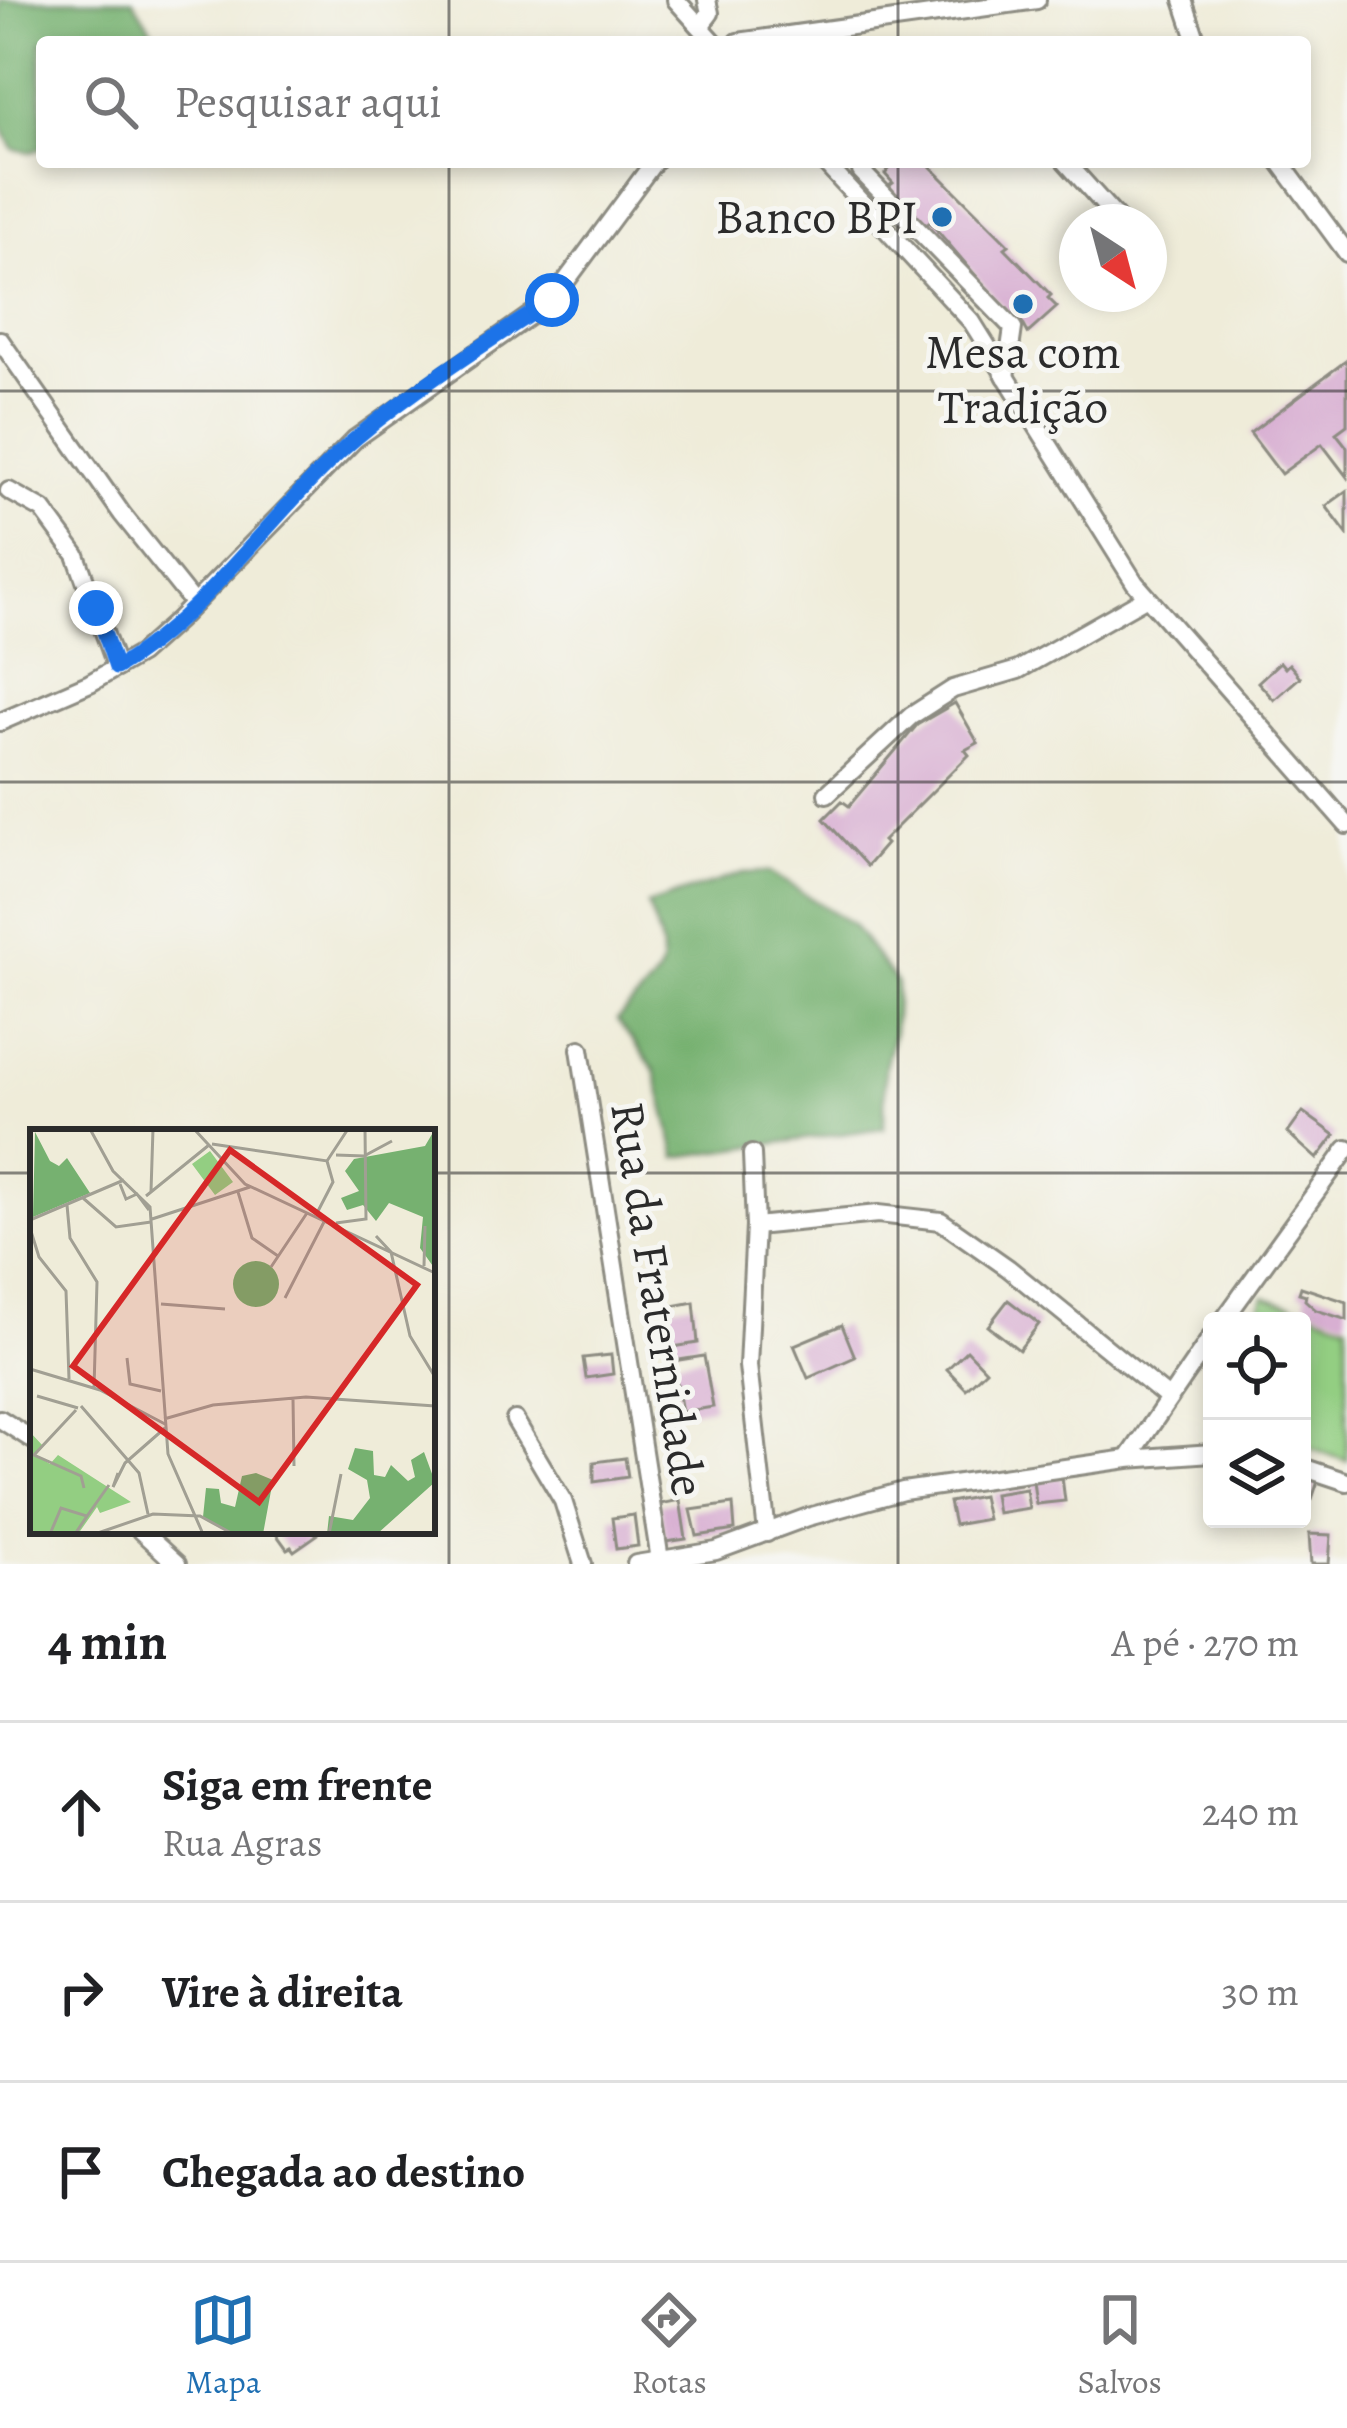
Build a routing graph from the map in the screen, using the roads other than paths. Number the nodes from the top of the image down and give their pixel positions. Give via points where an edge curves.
1 (676, 0) edge
2 (707, 0) edge
3 (1037, 0) edge
4 (1183, 0) edge
5 (700, 26) junction
6 (709, 36) edge
7 (781, 36) edge
8 (1195, 36) edge
9 (651, 168) edge
10 (830, 168) edge
11 (864, 168) edge
12 (868, 168) edge
13 (1071, 168) edge
14 (1284, 168) edge
15 (846, 185) junction
16 (1104, 204) edge
17 (1347, 253) edge
18 (0, 340) edge
19 (1006, 376) junction
20 (9, 491) dead end
21 (1147, 597) junction
22 (194, 604) junction
23 (116, 668) junction
24 (0, 722) edge
25 (827, 794) dead end
26 (1347, 825) edge
27 (580, 1049) dead end
28 (1347, 1149) edge
29 (752, 1154) dead end
30 (754, 1226) junction
31 (1229, 1312) edge
32 (1203, 1348) edge
33 (1168, 1397) junction
34 (0, 1419) edge
35 (515, 1420) dead end
36 (30, 1438) edge
37 (1203, 1454) edge
38 (1128, 1459) junction
39 (1311, 1470) edge
40 (1347, 1482) edge
41 (766, 1533) junction
42 (144, 1534) edge
43 (716, 1557) edge
44 (660, 1560) junction
45 (177, 1564) edge
46 (584, 1564) edge
47 (636, 1564) edge

1 - 5 street
2 - 5 street via 710,13
3 - 7 street
4 - 8 street
5 - 6 street
9 - 22 street via 552,300 355,439
10 - 15 street
11 - 15 street
12 - 19 street via 1012,328
13 - 16 street
14 - 17 street
15 - 19 street via 972,322
18 - 22 street
19 - 21 street
20 - 23 street via 43,510 76,555
21 - 25 street via 1018,670 953,689 911,716
21 - 26 street
22 - 23 street
23 - 24 street
27 - 44 street, Rua da Fraternidade
28 - 31 street
29 - 30 street
30 - 33 street via 878,1214 941,1222
30 - 41 street via 748,1366
32 - 33 street
33 - 38 street
34 - 36 street
35 - 46 street via 562,1501
37 - 38 street
38 - 41 street via 903,1491
39 - 40 street
41 - 43 street
42 - 45 street
43 - 44 street
44 - 47 street

